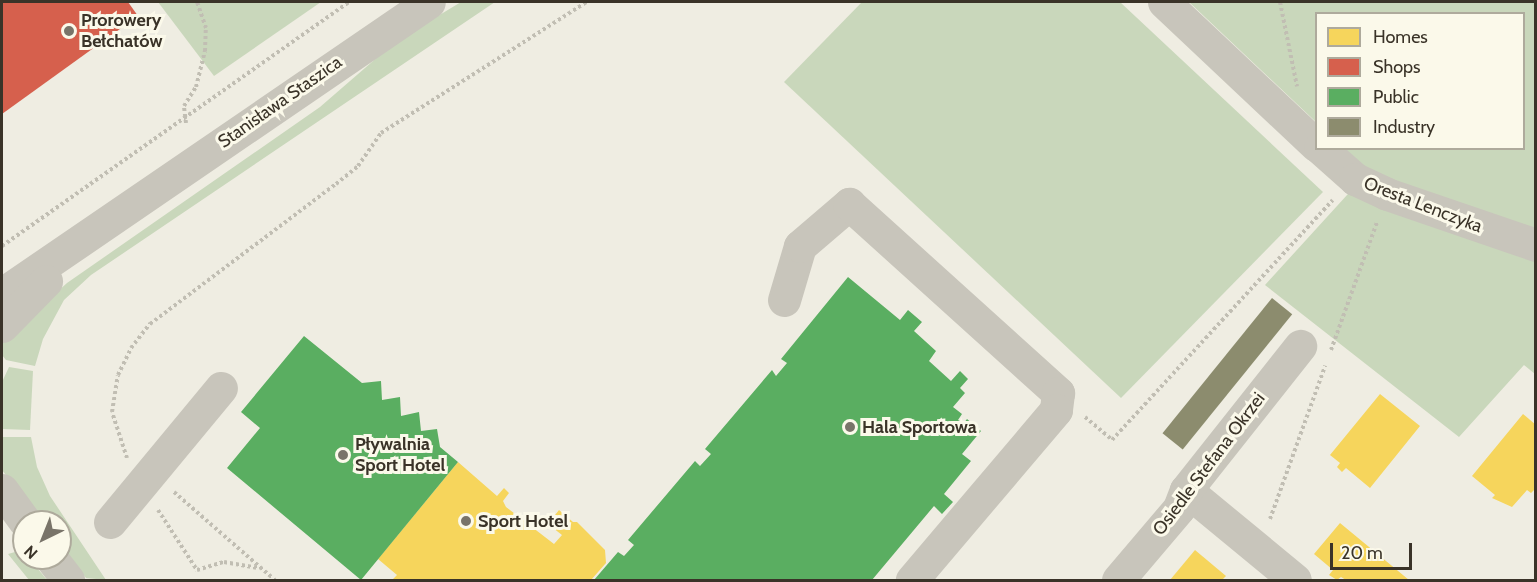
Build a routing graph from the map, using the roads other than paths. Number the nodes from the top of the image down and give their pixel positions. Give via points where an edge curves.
1 (429, 2) edge
2 (1164, 2) edge
3 (1315, 143) edge
4 (1322, 150) edge
5 (132, 204) junction
6 (1536, 245) edge
7 (2, 294) edge
8 (784, 300) dead end
9 (2, 326) edge
10 (1300, 346) dead end
11 (221, 388) dead end
12 (2, 490) edge
13 (1186, 490) junction
14 (16, 510) edge
15 (110, 522) dead end
16 (912, 580) edge
17 (1118, 580) edge
18 (1295, 580) edge

1 - 5 street, Stanisława Staszica
2 - 3 street
4 - 6 street, Oresta Lenczyka via 1355,179 1387,194
5 - 7 street, Stanisława Staszica
5 - 9 street, Stanisława Staszica
8 - 16 street via 800,246 849,204 1058,393 1056,411
10 - 13 street, Osiedle Stefana Okrzei
11 - 15 street via 147,493
12 - 14 street
13 - 17 street, Osiedle Stefana Okrzei via 1179,508
13 - 18 street

